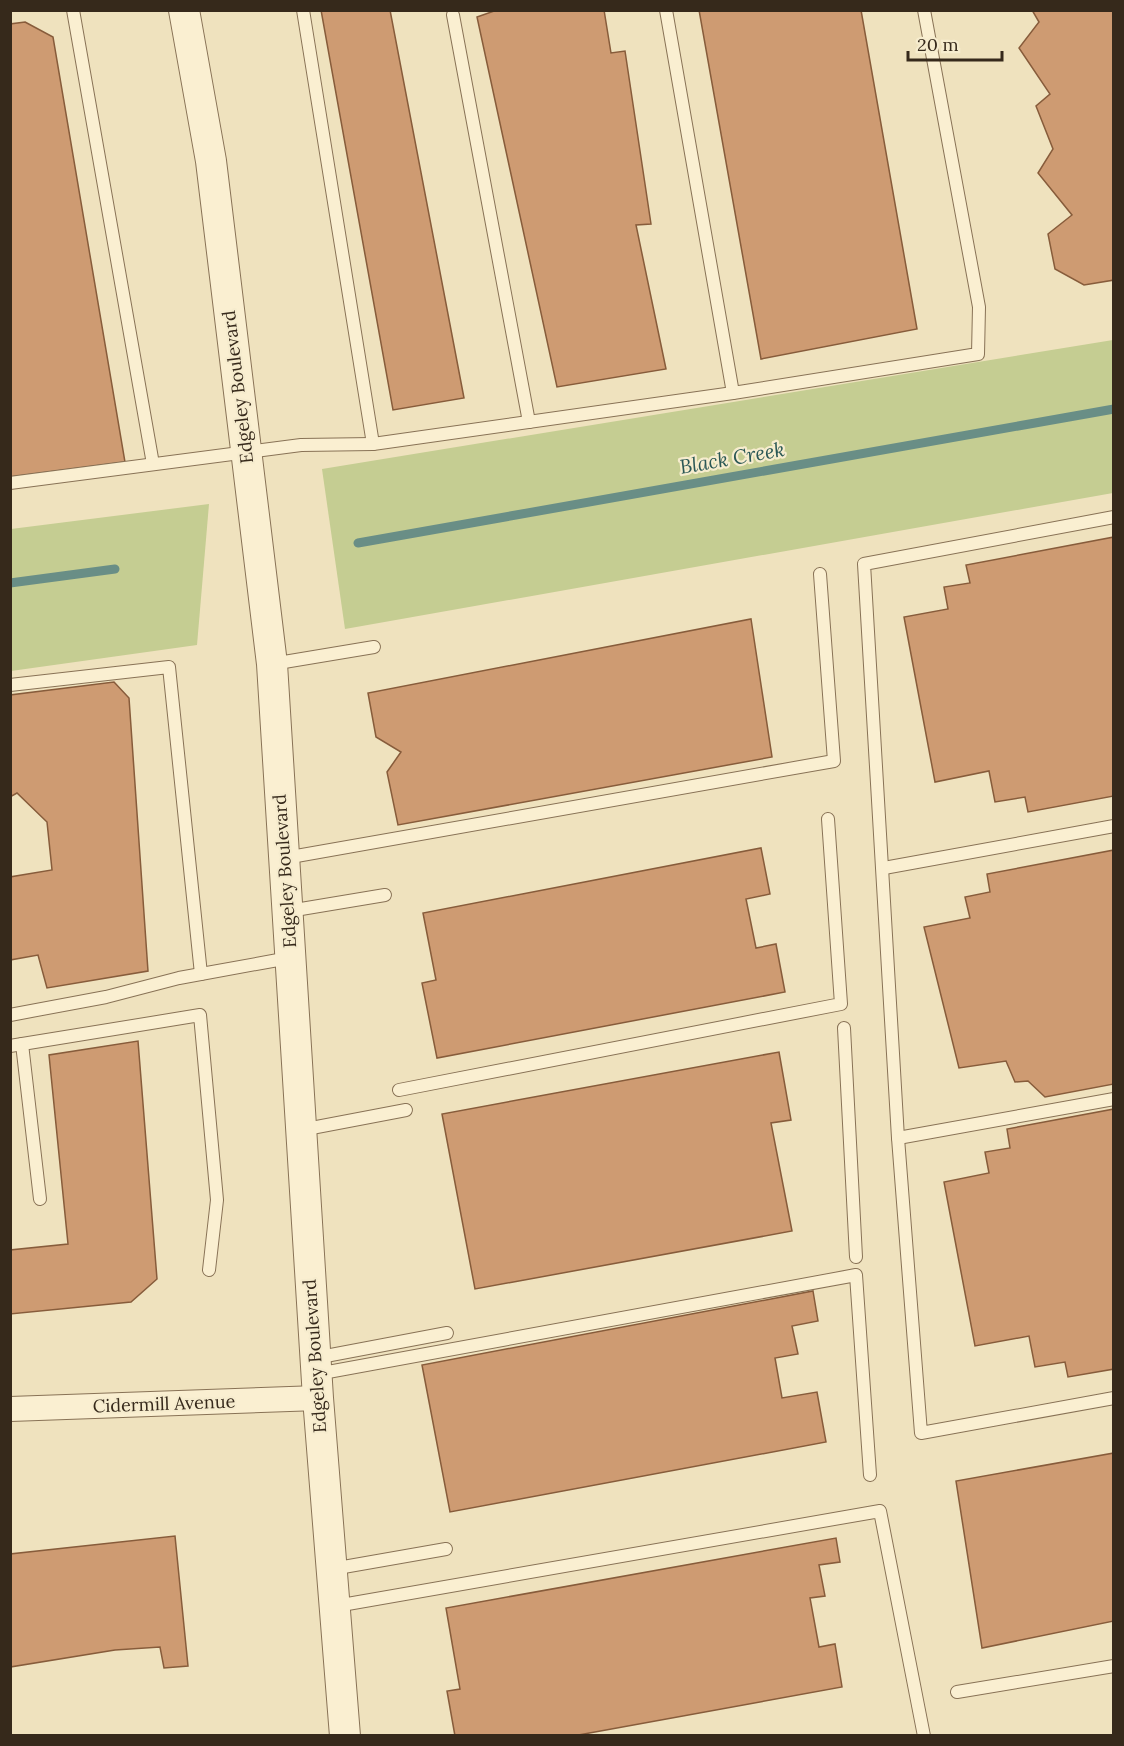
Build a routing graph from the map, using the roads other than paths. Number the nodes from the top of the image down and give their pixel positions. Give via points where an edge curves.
1 (73, 10) edge
2 (184, 10) edge
3 (303, 10) edge
4 (666, 10) edge
5 (924, 10) edge
6 (453, 15) dead end
7 (733, 393) junction
8 (529, 422) junction
9 (373, 444) junction
10 (245, 451) junction
11 (153, 464) junction
12 (10, 483) edge
13 (1113, 517) edge
14 (820, 574) dead end
15 (374, 647) dead end
16 (272, 664) junction
17 (10, 685) edge
18 (828, 819) dead end
19 (1113, 826) edge
20 (284, 858) junction
21 (884, 868) junction
22 (385, 895) dead end
23 (287, 911) junction
24 (291, 958) junction
25 (201, 974) junction
26 (10, 1015) edge
27 (844, 1028) dead end
28 (16, 1045) edge
29 (399, 1090) dead end
30 (1113, 1099) edge
31 (406, 1110) dead end
32 (301, 1130) junction
33 (898, 1138) junction
34 (40, 1199) dead end
35 (856, 1257) dead end
36 (208, 1270) dead end
37 (447, 1333) dead end
38 (316, 1377) junction
39 (1113, 1398) edge
40 (10, 1410) edge
41 (870, 1475) dead end
42 (446, 1549) dead end
43 (331, 1569) junction
44 (335, 1606) junction
45 (1113, 1666) edge
46 (957, 1692) dead end
47 (345, 1736) edge
48 (924, 1736) edge

1 - 11 lane
2 - 10 street, Edgeley Boulevard via 211,161
3 - 9 lane
4 - 7 lane
5 - 7 lane via 979,306 978,354
6 - 8 lane
7 - 8 lane
8 - 9 lane
9 - 10 lane
10 - 11 lane
10 - 16 street, Edgeley Boulevard
11 - 12 lane
13 - 21 lane via 864,564
14 - 20 lane via 834,761
15 - 16 lane
16 - 20 street, Edgeley Boulevard
17 - 25 lane via 169,667
18 - 29 lane via 841,1005
19 - 21 lane
20 - 23 street, Edgeley Boulevard
21 - 33 lane
22 - 23 lane
23 - 24 street, Edgeley Boulevard
24 - 25 lane
24 - 32 street, Edgeley Boulevard
25 - 26 lane via 106,998
27 - 35 lane
28 - 34 lane
28 - 36 lane via 200,1015 217,1200
30 - 33 lane
31 - 32 lane
32 - 38 street, Edgeley Boulevard
33 - 39 lane via 921,1433
37 - 38 lane
38 - 40 street, Cidermill Avenue
38 - 41 lane via 856,1275
38 - 43 street, Edgeley Boulevard
42 - 43 lane
43 - 44 street, Edgeley Boulevard
44 - 47 street, Edgeley Boulevard
44 - 48 lane via 880,1511
45 - 46 lane

